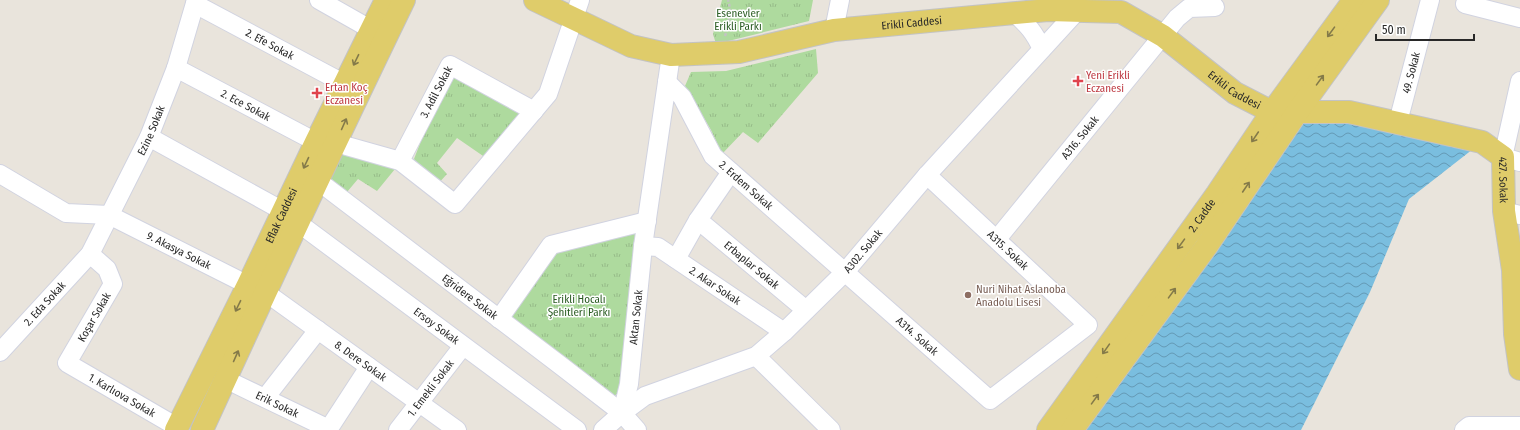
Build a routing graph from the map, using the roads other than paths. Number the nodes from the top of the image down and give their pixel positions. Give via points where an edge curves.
1 (319, 0) edge
2 (386, 0) edge
3 (404, 0) edge
4 (535, 0) edge
5 (840, 0) edge
6 (1354, 0) edge
7 (1378, 0) edge
8 (1430, 0) edge
9 (196, 2) edge
10 (1465, 4) dead end
11 (1048, 5) edge
12 (1123, 6) edge
13 (1215, 7) dead end
14 (576, 9) edge
15 (1078, 10) junction
16 (1014, 13) junction
17 (1520, 18) edge
18 (372, 30) junction
19 (834, 30) junction
20 (1163, 36) junction
21 (1042, 50) junction
22 (671, 56) junction
23 (176, 68) junction
24 (1520, 81) edge
25 (667, 82) junction
26 (345, 84) junction
27 (534, 111) junction
28 (1298, 111) junction
29 (1272, 112) junction
30 (1516, 118) edge
31 (1398, 122) junction
32 (149, 137) junction
33 (326, 143) junction
34 (1511, 159) edge
35 (400, 161) junction
36 (731, 172) junction
37 (0, 174) edge
38 (927, 175) junction
39 (318, 181) junction
40 (1512, 213) edge
41 (109, 215) junction
42 (290, 217) junction
43 (698, 220) junction
44 (647, 221) junction
45 (997, 239) junction
46 (643, 246) junction
47 (90, 254) junction
48 (676, 259) junction
49 (1517, 270) edge
50 (845, 272) junction
51 (257, 288) junction
52 (806, 310) junction
53 (499, 319) junction
54 (318, 330) junction
55 (784, 332) junction
56 (1518, 334) edge
57 (463, 346) junction
58 (0, 352) edge
59 (756, 356) junction
60 (68, 363) joint
61 (369, 367) junction
62 (1520, 369) edge
63 (225, 379) junction
64 (265, 398) junction
65 (990, 400) joint
66 (420, 403) junction
67 (622, 413) junction
68 (1520, 426) edge
69 (177, 428) edge
70 (328, 429) edge
71 (202, 430) edge
72 (398, 430) edge
73 (457, 430) edge
74 (577, 430) edge
75 (603, 430) edge
76 (637, 430) edge
77 (831, 430) edge
78 (1048, 430) edge
79 (1072, 430) edge
80 (1464, 430) edge

1 - 18 street
2 - 18 main road, Eflak Caddesi
33 -> 3 main road, Eflak Caddesi
4 - 14 main road, Erikli Caddesi
5 - 19 street
6 -> 29 main road, 2. Cadde
28 -> 7 main road, 2. Cadde
8 - 31 street, 49. Sokak
9 - 23 street, Ezine Sokak
9 - 26 street, 2. Efe Sokak
10 - 17 street
11 - 15 main road, Erikli Caddesi
11 - 16 main road, Erikli Caddesi
12 - 15 main road, Erikli Caddesi
12 - 20 main road, Erikli Caddesi
13 - 20 street, A316. Sokak via 1189,8
14 - 22 main road, Erikli Caddesi via 631,46
14 - 27 street via 548,94
15 - 21 street, A302. Sokak
16 - 19 main road, Erikli Caddesi
16 - 21 street via 1027,23
18 -> 26 main road, Eflak Caddesi
19 - 22 main road, Erikli Caddesi via 739,52
20 - 29 main road, Erikli Caddesi via 1235,93
20 - 45 street, A316. Sokak
21 - 38 street, A302. Sokak
22 - 25 street, Aktan Sokak
23 - 32 street, Ezine Sokak
23 - 33 street, 2. Ece Sokak
24 - 30 street
25 - 36 street, 2. Erdem Sokak via 682,97 713,156
25 - 44 street, Aktan Sokak
26 - 33 main road, Eflak Caddesi
27 - 35 street via 454,204
27 - 35 street, 3. Adil Sokak via 450,65
28 - 29 main road, 427. Sokak
28 - 31 main road, 427. Sokak via 1349,112
79 -> 28 main road, 2. Cadde via 1206,247
29 -> 78 main road, 2. Cadde via 1217,194
30 - 34 street
31 - 34 main road, 427. Sokak via 1482,142
32 - 41 street, Ezine Sokak
32 - 42 street, Ersoy Sokak
33 - 35 street
33 - 39 main road, Eflak Caddesi
33 -> 42 main road, Eflak Caddesi
34 - 40 main road, 427. Sokak
36 - 43 street
36 - 50 street, 2. Erdem Sokak
37 - 41 street via 66,213
38 - 45 street, A315. Sokak
38 - 50 street, A302. Sokak
39 - 42 main road, Eflak Caddesi
39 - 53 street, Eğridere Sokak
40 - 49 main road, 427. Sokak
41 - 47 street, Ezine Sokak
41 - 51 street, 9. Akasya Sokak
42 - 51 main road, Eflak Caddesi
42 - 57 street, Ersoy Sokak
43 - 48 street
43 - 52 street, Erbaplar Sokak
44 - 46 street, Aktan Sokak
44 - 53 street via 551,244
45 - 65 street, A315. Sokak via 1088,325
46 - 48 street, 2. Akar Sokak via 658,247
46 - 67 street, Aktan Sokak via 629,384
47 - 58 street, 2. Eda Sokak
47 - 60 street, Koşar Sokak via 107,269 113,284
48 - 55 street, 2. Akar Sokak
49 - 56 main road, 427. Sokak
50 - 52 street, A302. Sokak
50 - 65 street, A314. Sokak
51 - 54 street, 8. Dere Sokak
63 -> 51 main road, Eflak Caddesi
51 -> 69 main road, Eflak Caddesi
52 - 55 street, A302. Sokak
53 - 67 street, Eğridere Sokak
54 - 61 street, 8. Dere Sokak
54 - 64 street
55 - 59 street, A302. Sokak
56 - 62 main road, 427. Sokak
57 - 66 street, 1. Emekli Sokak
57 - 74 street, Ersoy Sokak
59 - 67 street, A302. Sokak via 646,396
59 - 77 street
60 - 69 street, 1. Karlıova Sokak
61 - 66 street, 8. Dere Sokak
61 - 70 street, Erik Sokak
63 - 64 street, Erik Sokak
63 - 71 main road, Eflak Caddesi
64 - 70 street, Erik Sokak
66 - 72 street, 1. Emekli Sokak
66 - 73 street, 8. Dere Sokak
67 - 75 street, A302. Sokak
67 - 76 street, Eğridere Sokak
68 - 80 street via 1469,426

